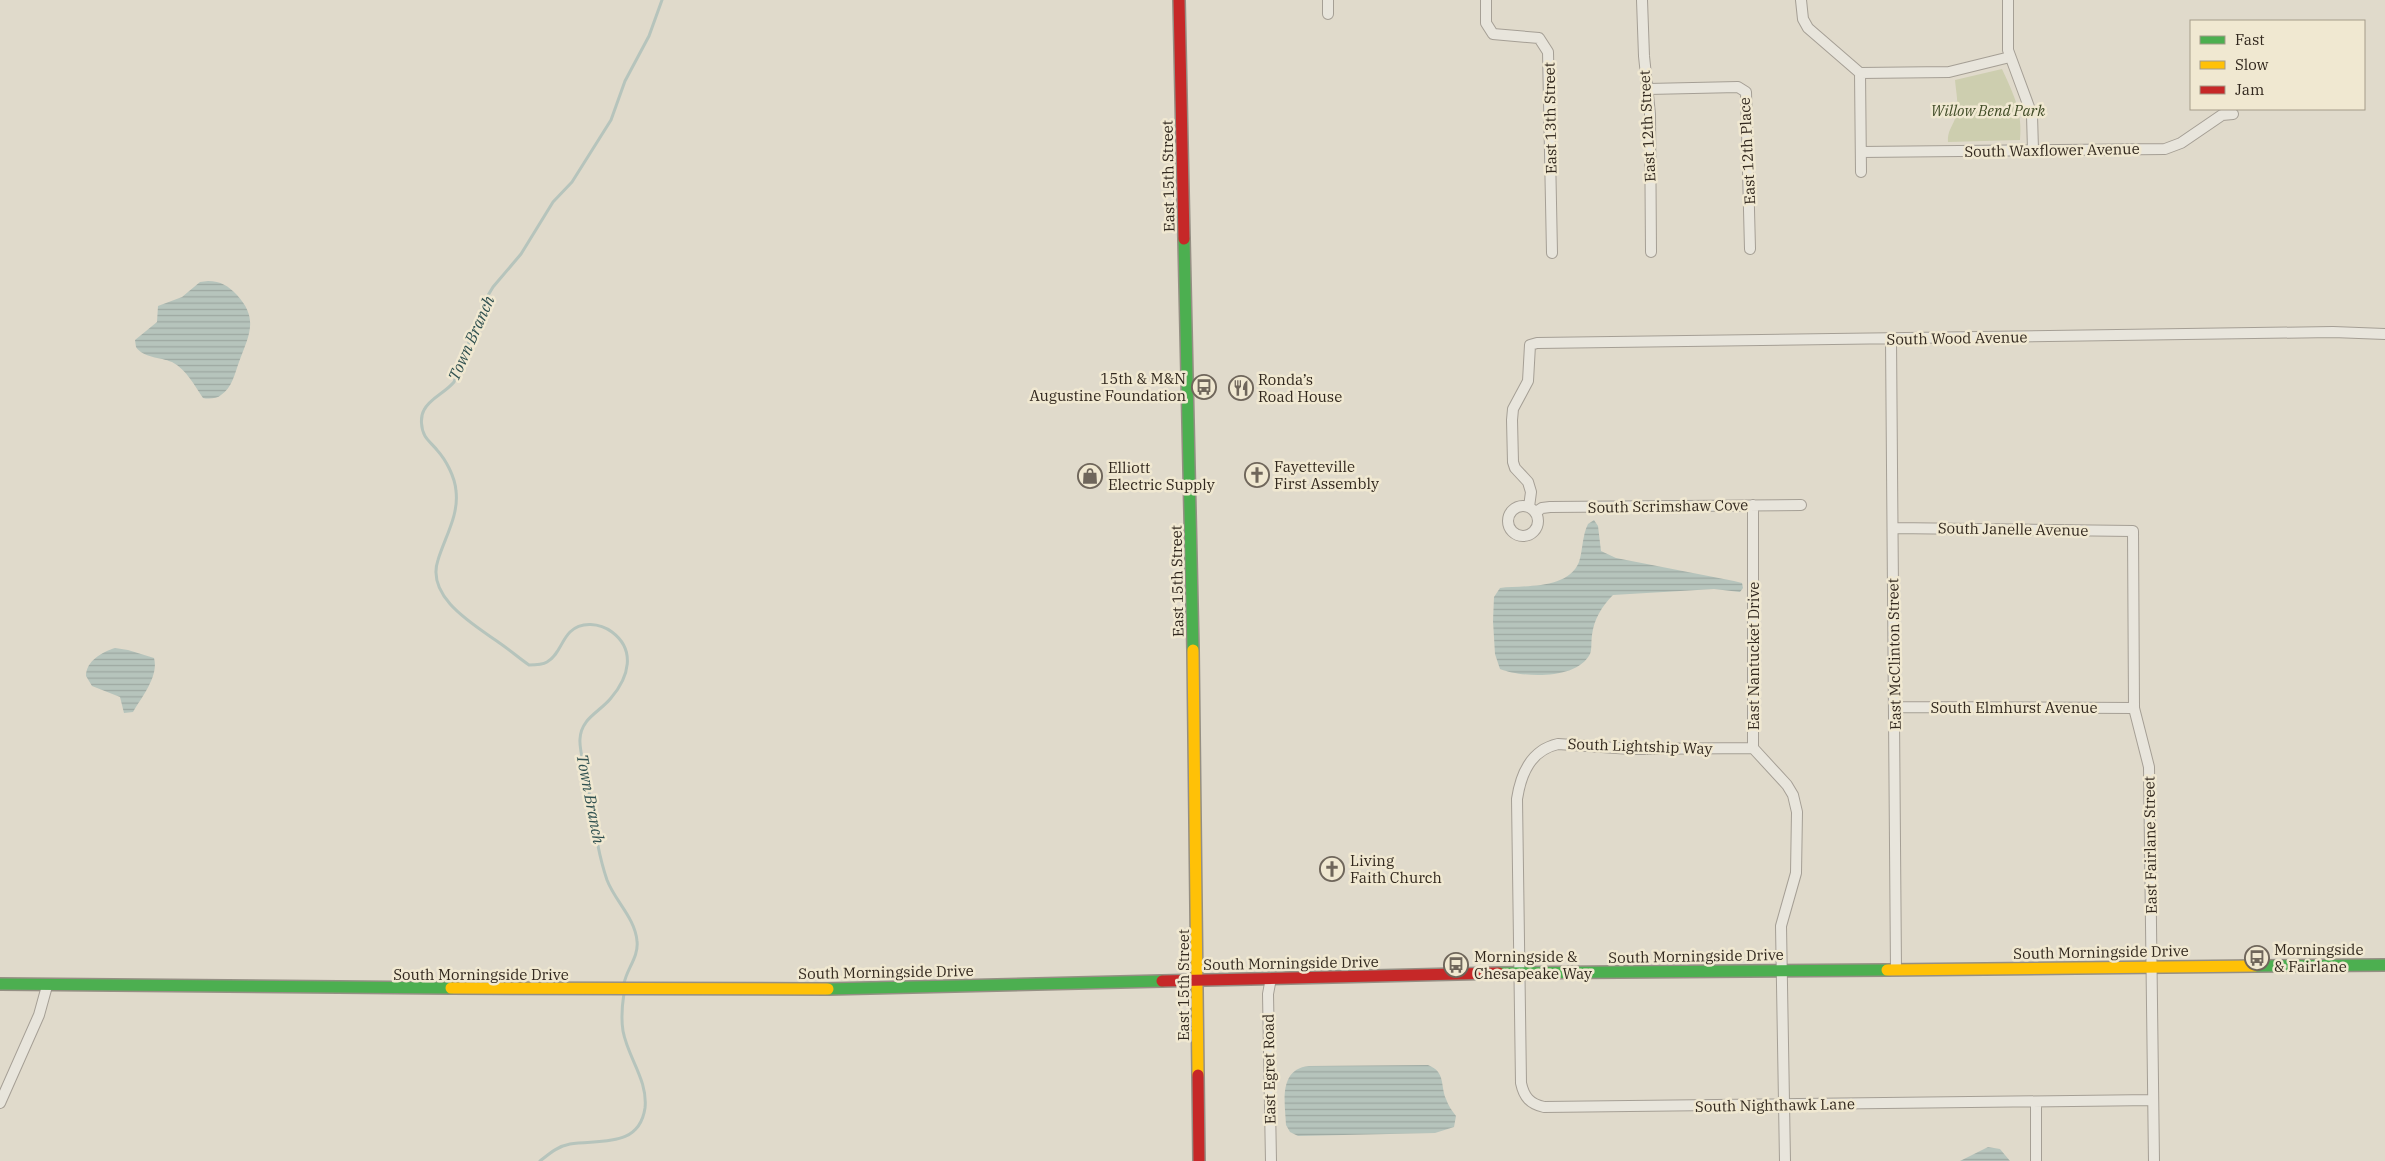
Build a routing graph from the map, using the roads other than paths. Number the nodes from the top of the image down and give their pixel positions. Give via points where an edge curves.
1 (1179, 0) edge
2 (1328, 0) edge
3 (1486, 0) edge
4 (1642, 0) edge
5 (1801, 0) edge
6 (2008, 0) edge
7 (1328, 14) dead end
8 (2010, 57) junction
9 (1860, 73) junction
10 (1648, 89) junction
11 (2233, 114) dead end
12 (2033, 150) junction
13 (1861, 152) junction
14 (1861, 172) dead end
15 (1750, 249) dead end
16 (1650, 252) dead end
17 (1552, 253) dead end
18 (2385, 334) edge
19 (1891, 339) junction
20 (1752, 505) junction
21 (1801, 505) dead end
22 (1532, 510) joint
23 (1893, 528) junction
24 (2133, 530) joint
25 (1894, 707) junction
26 (2134, 708) junction
27 (1753, 748) junction
28 (2385, 965) edge
29 (2152, 966) junction
30 (1782, 969) junction
31 (1896, 970) junction
32 (1519, 973) junction
33 (1271, 978) junction
34 (1199, 980) junction
35 (0, 984) edge
36 (47, 986) junction
37 (2153, 1100) junction
38 (2036, 1102) junction
39 (0, 1103) edge
40 (1784, 1104) junction
41 (1199, 1161) edge
42 (1271, 1161) edge
43 (1785, 1161) edge
44 (2036, 1161) edge
45 (2154, 1161) edge

1 - 34 street, East 15th Street
2 - 7 street
3 - 17 street, East 13th Street via 1486,23 1493,34 1540,38 1548,52
4 - 10 street, East 12th Street
5 - 9 street via 1803,19 1808,28
6 - 8 street
8 - 9 street via 1949,72
8 - 12 street via 2032,115
9 - 13 street
10 - 15 street, East 12th Place via 1738,87 1746,92
10 - 16 street, East 12th Street
11 - 12 street, South Waxflower Avenue via 2222,115 2181,143 2165,148
12 - 13 street, South Waxflower Avenue
13 - 14 street
18 - 19 street, South Wood Avenue via 2333,332
19 - 22 street, South Wood Avenue via 1543,342 1530,345 1528,381 1513,409 1512,420 1513,462 1528,482
19 - 23 street, East McClinton Street
20 - 21 street, South Scrimshaw Cove
20 - 22 street, South Scrimshaw Cove via 1550,507
20 - 27 street, East Nantucket Drive
23 - 24 street, South Janelle Avenue
23 - 25 street, East McClinton Street
24 - 26 street, East Fairlane Street
25 - 26 street, South Elmhurst Avenue
25 - 31 street, East McClinton Street
26 - 29 street, East Fairlane Street via 2149,767
27 - 30 street, East Nantucket Drive via 1787,785 1797,812 1796,873 1781,926
27 - 32 street, South Lightship Way via 1631,749 1558,744 1537,754 1523,774 1517,799
28 - 29 street, South Morningside Drive
29 - 31 street, South Morningside Drive
29 - 37 street, East Fairlane Street
30 - 31 street, South Morningside Drive
30 - 32 street, South Morningside Drive
30 - 40 street, East Nantucket Drive
32 - 33 street, South Morningside Drive
32 - 40 street, South Nighthawk Lane via 1521,1083 1523,1093 1535,1105
33 - 34 street, South Morningside Drive
33 - 42 street, East Egret Road via 1268,994
34 - 36 street, South Morningside Drive via 646,990
34 - 41 street, East 15th Street
35 - 36 street, South Morningside Drive
36 - 39 street via 39,1015
37 - 38 street, South Nighthawk Lane
37 - 45 street, East Fairlane Street
38 - 40 street, South Nighthawk Lane
38 - 44 street
40 - 43 street, East Nantucket Drive

